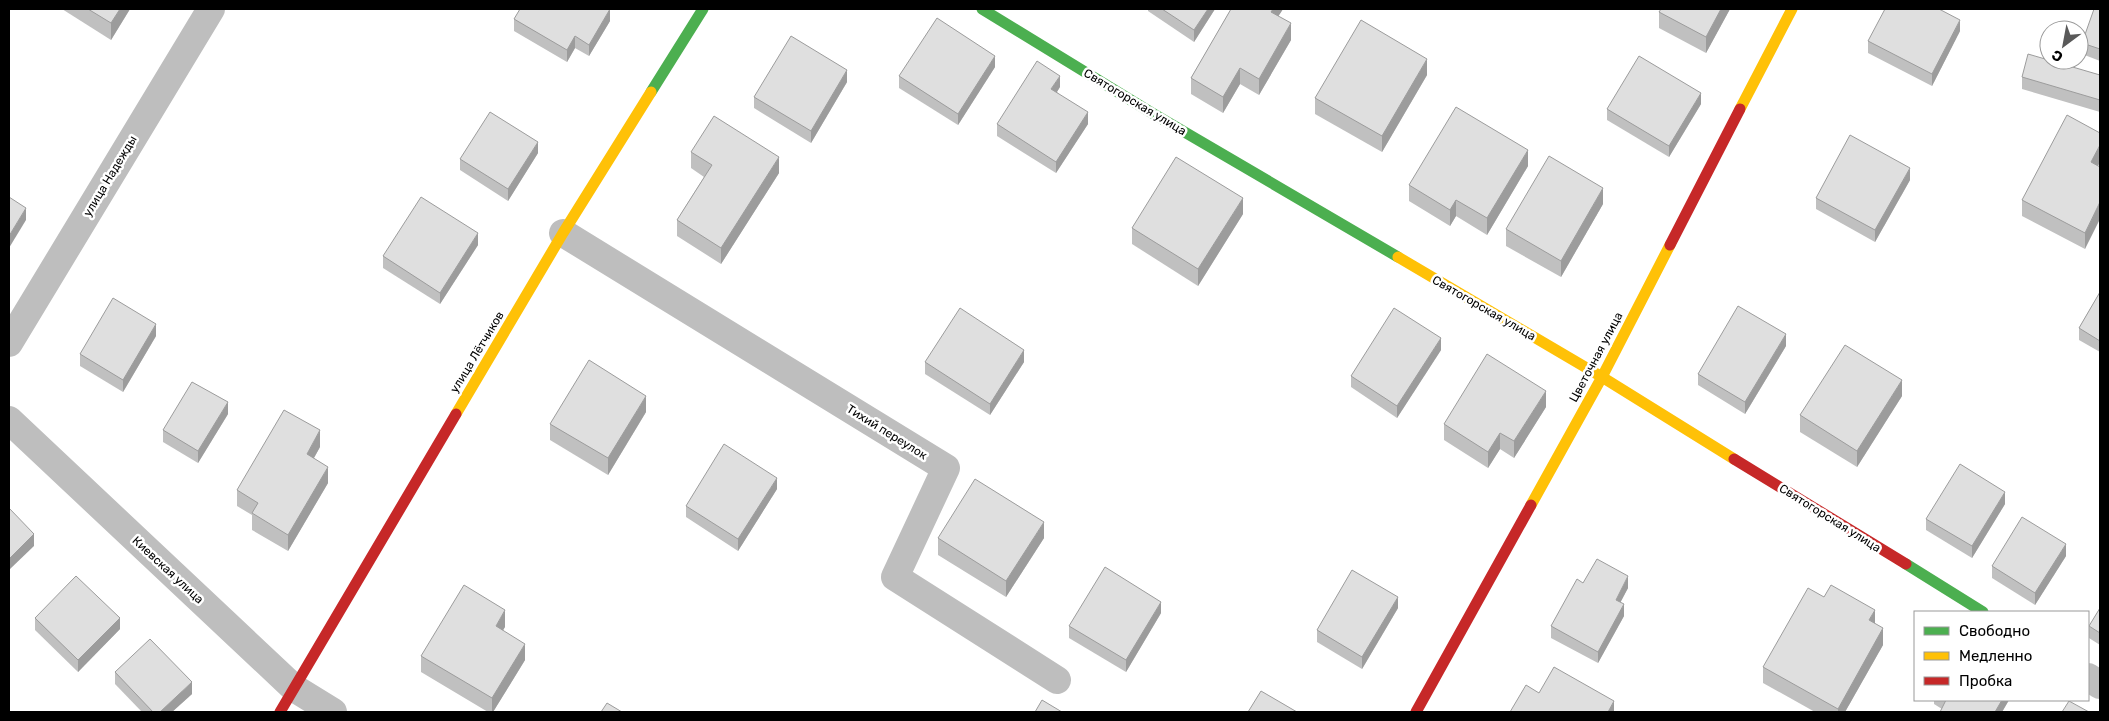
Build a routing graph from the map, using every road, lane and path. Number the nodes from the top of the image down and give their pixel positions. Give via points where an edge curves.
1 (211, 9) edge
2 (703, 9) edge
3 (982, 9) edge
4 (1792, 9) edge
5 (563, 233) junction
6 (9, 343) edge
7 (1602, 377) junction
8 (9, 420) edge
9 (1980, 611) edge
10 (2089, 678) edge
11 (1057, 680) dead end
12 (2100, 685) edge
13 (294, 688) junction
14 (280, 712) edge
15 (333, 712) edge
16 (1416, 712) edge

1 - 6 street, улица Надежды
2 - 5 street, улица Лётчиков
3 - 7 street, Святогорская улица via 1152,113
4 - 7 street, Цветочная улица
5 - 11 street, Тихий переулок via 946,468 895,577
5 - 13 street, улица Лётчиков
7 - 9 street, Святогорская улица
7 - 16 street, Цветочная улица
8 - 13 street, Киевская улица
10 - 12 street
13 - 14 street, улица Лётчиков
13 - 15 street, Киевская улица

